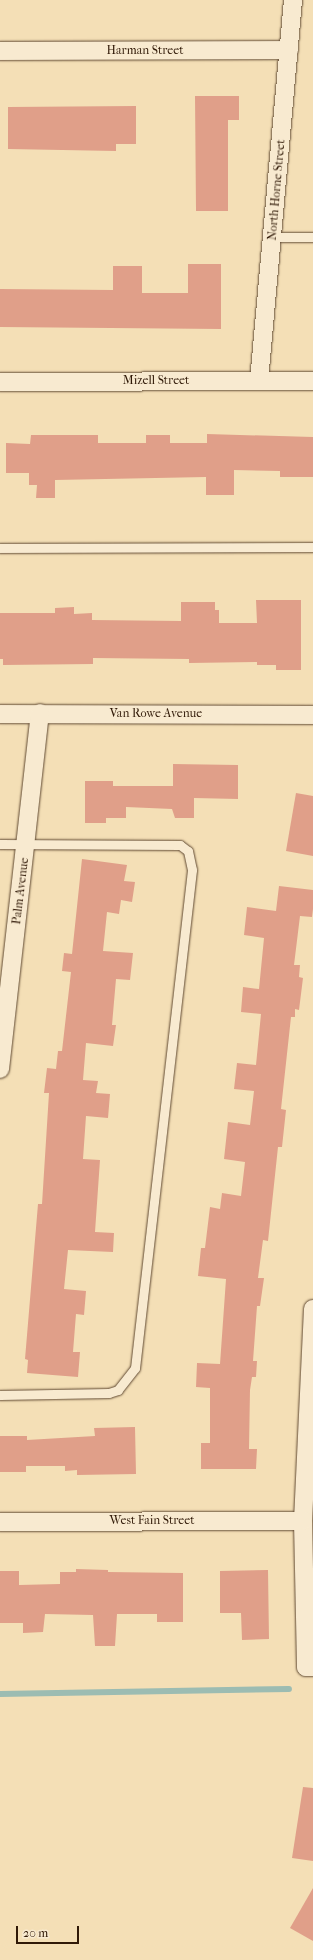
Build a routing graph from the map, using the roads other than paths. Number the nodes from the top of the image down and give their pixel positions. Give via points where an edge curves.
1 (293, 0) edge
2 (290, 50) junction
3 (0, 51) edge
4 (273, 237) junction
5 (313, 237) edge
6 (313, 380) edge
7 (259, 381) junction
8 (0, 382) edge
9 (313, 547) edge
10 (0, 548) edge
11 (40, 713) junction
12 (0, 714) edge
13 (313, 715) edge
14 (0, 844) edge
15 (27, 844) junction
16 (0, 1069) edge
17 (313, 1309) edge
18 (0, 1395) edge
19 (303, 1521) junction
20 (0, 1522) edge
21 (310, 1667) edge

1 - 2 street, North Horne Street
2 - 3 street, Harman Street
2 - 4 street, North Horne Street
4 - 5 lane
4 - 7 street, North Horne Street
6 - 7 street, Mizell Street
7 - 8 street, Mizell Street
9 - 10 lane
11 - 12 street, Van Rowe Avenue
11 - 13 street, Van Rowe Avenue
11 - 15 street, Palm Avenue
14 - 15 lane
15 - 16 street, Palm Avenue
15 - 18 lane via 180,845 188,851 192,870 135,1368 118,1390 109,1393
17 - 19 street
19 - 20 street, West Fain Street
19 - 21 street

